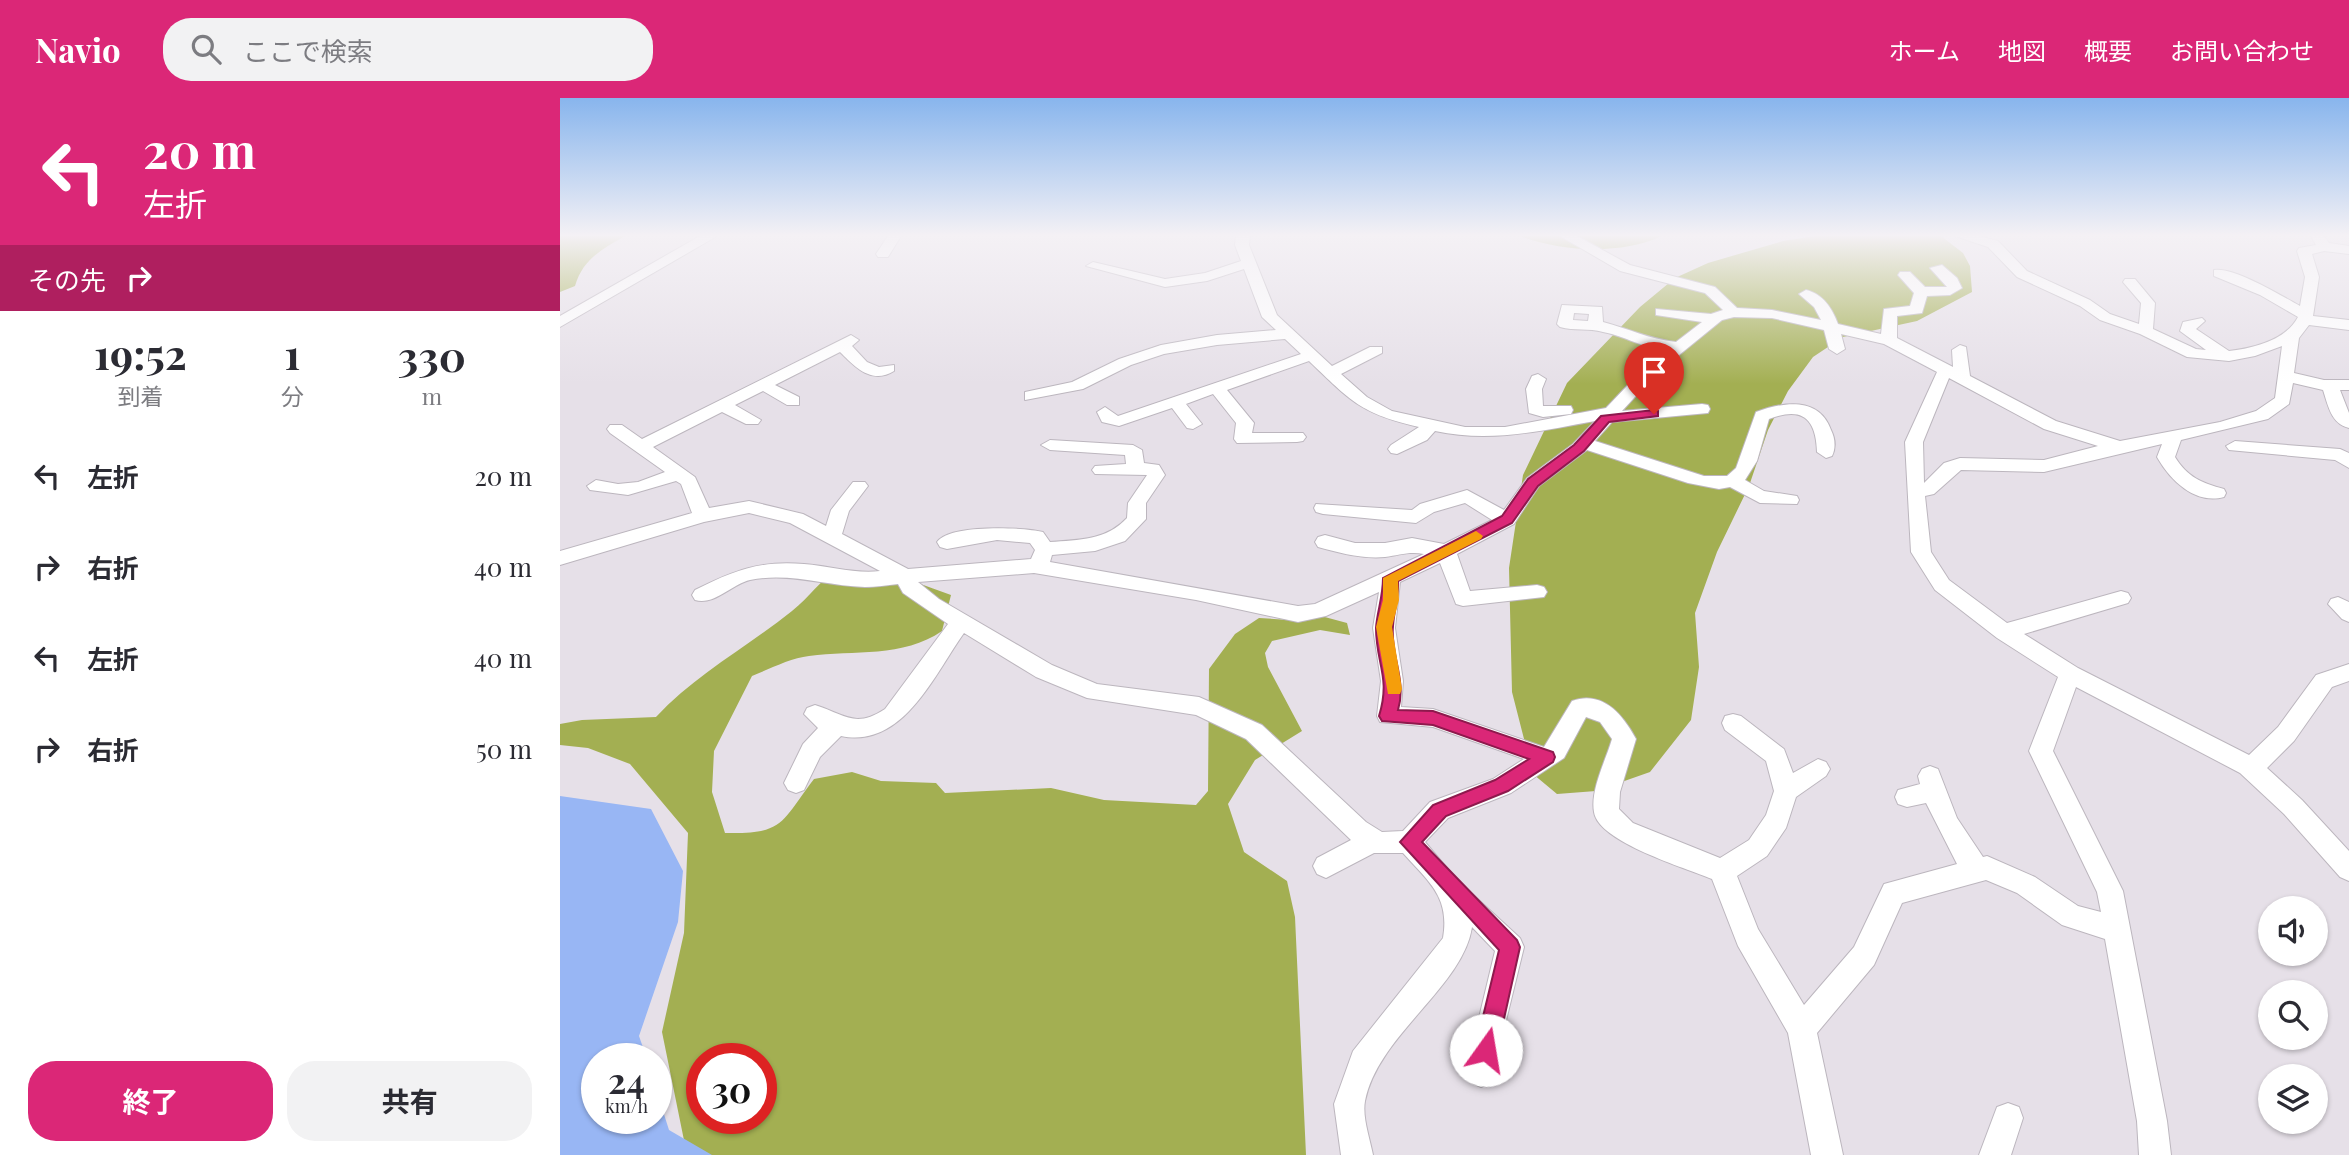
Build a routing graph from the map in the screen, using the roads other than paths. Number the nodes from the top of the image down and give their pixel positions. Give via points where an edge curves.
1 (624, 285) edge
2 (1258, 285) edge
3 (1692, 285) edge
4 (1915, 285) edge
5 (1954, 285) edge
6 (2047, 285) edge
7 (2134, 285) edge
8 (2249, 285) edge
9 (2313, 285) edge
10 (1921, 292) junction
11 (1806, 294) dead end
12 (1661, 312) dead end
13 (1733, 312) junction
14 (2286, 317) dead end
15 (2306, 318) junction
16 (1715, 319) junction
17 (2197, 321) dead end
18 (560, 322) edge
19 (1595, 326) dead end
20 (2349, 326) edge
21 (1834, 328) junction
22 (2145, 331) junction
23 (1289, 334) junction
24 (2291, 337) junction
25 (1889, 340) junction
26 (1680, 346) junction
27 (1837, 349) dead end
28 (1376, 350) dead end
29 (1960, 350) dead end
30 (1312, 355) junction
31 (2225, 356) junction
32 (888, 369) dead end
33 (1945, 371) junction
34 (1331, 373) junction
35 (2286, 376) junction
36 (1538, 379) dead end
37 (1962, 380) junction
38 (762, 384) junction
39 (1173, 384) dead end
40 (2330, 385) junction
41 (2349, 385) edge
42 (1217, 388) junction
43 (1031, 396) dead end
44 (1181, 400) junction
45 (793, 401) dead end
46 (722, 405) junction
47 (1702, 409) dead end
48 (1105, 412) dead end
49 (1604, 415) junction
50 (752, 420) dead end
51 (2349, 423) edge
52 (1193, 424) dead end
53 (1430, 425) junction
54 (616, 429) dead end
55 (2205, 431) junction
56 (2174, 436) junction
57 (1297, 437) dead end
58 (1583, 443) junction
59 (1050, 444) dead end
60 (641, 446) junction
61 (2120, 446) junction
62 (1397, 449) dead end
63 (1826, 452) dead end
64 (2349, 462) edge
65 (1136, 468) junction
66 (1101, 470) dead end
67 (678, 473) junction
68 (1732, 480) junction
69 (596, 486) dead end
70 (859, 486) dead end
71 (1915, 490) junction
72 (2217, 494) dead end
73 (1790, 500) dead end
74 (1323, 508) dead end
75 (703, 516) junction
76 (1507, 520) junction
77 (832, 537) junction
78 (947, 542) dead end
79 (1325, 542) dead end
80 (1446, 551) junction
81 (560, 558) edge
82 (1041, 558) junction
83 (905, 576) junction
84 (1390, 578) junction
85 (1536, 592) dead end
86 (702, 595) dead end
87 (2121, 598) dead end
88 (2345, 613) edge
89 (961, 622) junction
90 (2349, 627) edge
91 (2004, 632) junction
92 (2349, 672) edge
93 (2070, 674) junction
94 (815, 714) dead end
95 (1733, 723) dead end
96 (836, 726) junction
97 (1546, 757) junction
98 (1818, 769) dead end
99 (2251, 769) junction
100 (796, 783) dead end
101 (1786, 791) junction
102 (1907, 797) dead end
103 (1374, 840) junction
104 (1409, 842) junction
105 (1326, 866) dead end
106 (2349, 869) edge
107 (1978, 870) junction
108 (1722, 871) junction
109 (1445, 882) junction
110 (2117, 930) junction
111 (1802, 1029) junction
112 (1481, 1072) dead end
113 (2008, 1118) dead end
114 (1357, 1155) edge
115 (1827, 1155) edge
116 (1995, 1155) edge
117 (2155, 1155) edge

1 - 18 street
2 - 23 street via 1270,317
3 - 13 street via 1710,290
4 - 10 street
5 - 10 street via 1950,291
6 - 22 street via 2105,317
7 - 22 street via 2150,302
8 - 15 street
9 - 15 street
10 - 25 street via 1917,310 1889,312
11 - 21 street via 1817,299
12 - 16 street
13 - 16 street
13 - 21 street via 1772,314
14 - 15 street
15 - 20 street
15 - 24 street
16 - 26 street
17 - 31 street via 2188,331
19 - 26 street via 1623,332 1644,343
21 - 25 street
21 - 27 street
22 - 31 street via 2193,354
23 - 30 street
23 - 43 street via 1217,340 1161,351 1125,362 1077,386
24 - 31 street via 2249,353
24 - 35 street
25 - 33 street
26 - 49 street
28 - 34 street
29 - 37 street
30 - 34 street
30 - 42 street
32 - 38 street via 880,373 861,365 846,342
33 - 37 street
33 - 71 street via 1914,442
34 - 53 street via 1387,415
35 - 40 street
35 - 55 street via 2283,400 2262,415
36 - 49 street via 1535,409 1584,407
37 - 61 street via 2050,425
38 - 45 street
38 - 46 street
39 - 44 street
40 - 41 street
40 - 51 street via 2338,412
42 - 44 street
42 - 57 street via 1245,423 1243,439
44 - 48 street via 1119,421
44 - 52 street
46 - 50 street
46 - 60 street
47 - 49 street
49 - 53 street via 1505,432 1465,432
49 - 58 street
53 - 62 street via 1421,436
54 - 60 street
55 - 56 street
55 - 64 street via 2241,448 2340,455
56 - 61 street
56 - 72 street via 2166,457 2173,471 2194,488
58 - 68 street via 1675,474 1719,483
58 - 76 street via 1533,482
59 - 65 street via 1133,450
60 - 67 street
61 - 71 street via 2044,466 1960,464 1950,467 1928,490
63 - 68 street via 1827,436 1819,418 1808,411 1772,411 1762,416 1743,472
65 - 66 street
65 - 82 street via 1153,469 1156,475 1147,491 1137,497 1137,519 1129,529 1100,545
67 - 69 street via 631,491 613,492
67 - 75 street via 689,481
68 - 73 street via 1760,497
70 - 77 street via 840,510
71 - 91 street via 1922,552 1930,569 1942,585
74 - 76 street via 1416,517 1427,508 1467,496
75 - 77 street via 750,507 770,510 796,517
75 - 81 street
76 - 80 street
77 - 83 street
78 - 82 street via 1018,533 1036,537
79 - 80 street via 1355,550 1412,545
80 - 84 street
80 - 85 street via 1463,599
82 - 83 street
82 - 84 street via 1211,588 1298,614 1319,611
83 - 86 street via 866,580 774,571 744,574
83 - 89 street via 910,588
84 - 97 street via 1391,600 1384,627 1395,694 1388,716 1433,718
87 - 91 street
88 - 90 street
89 - 96 street via 893,715 879,726
89 - 103 street via 1044,671 1095,692 1199,706 1254,732 1357,830
91 - 93 street
92 - 99 street via 2324,681 2286,734
93 - 99 street
93 - 110 street via 2041,751 2110,891
94 - 96 street
95 - 101 street via 1776,756
96 - 100 street via 818,738
97 - 104 street via 1502,786 1439,810
97 - 108 street via 1556,751 1580,708 1603,710 1616,721 1624,739 1606,812 1624,831
98 - 101 street
99 - 106 street
101 - 108 street via 1777,820 1758,848
102 - 107 street via 1931,783 1960,849
103 - 104 street
103 - 105 street
104 - 109 street
107 - 110 street via 1987,868 2026,885 2071,915
107 - 111 street via 1894,893 1864,956
108 - 111 street via 1748,937
109 - 112 street via 1510,947
109 - 114 street via 1460,916 1457,943 1363,1061 1349,1104
110 - 117 street
111 - 115 street
113 - 116 street

